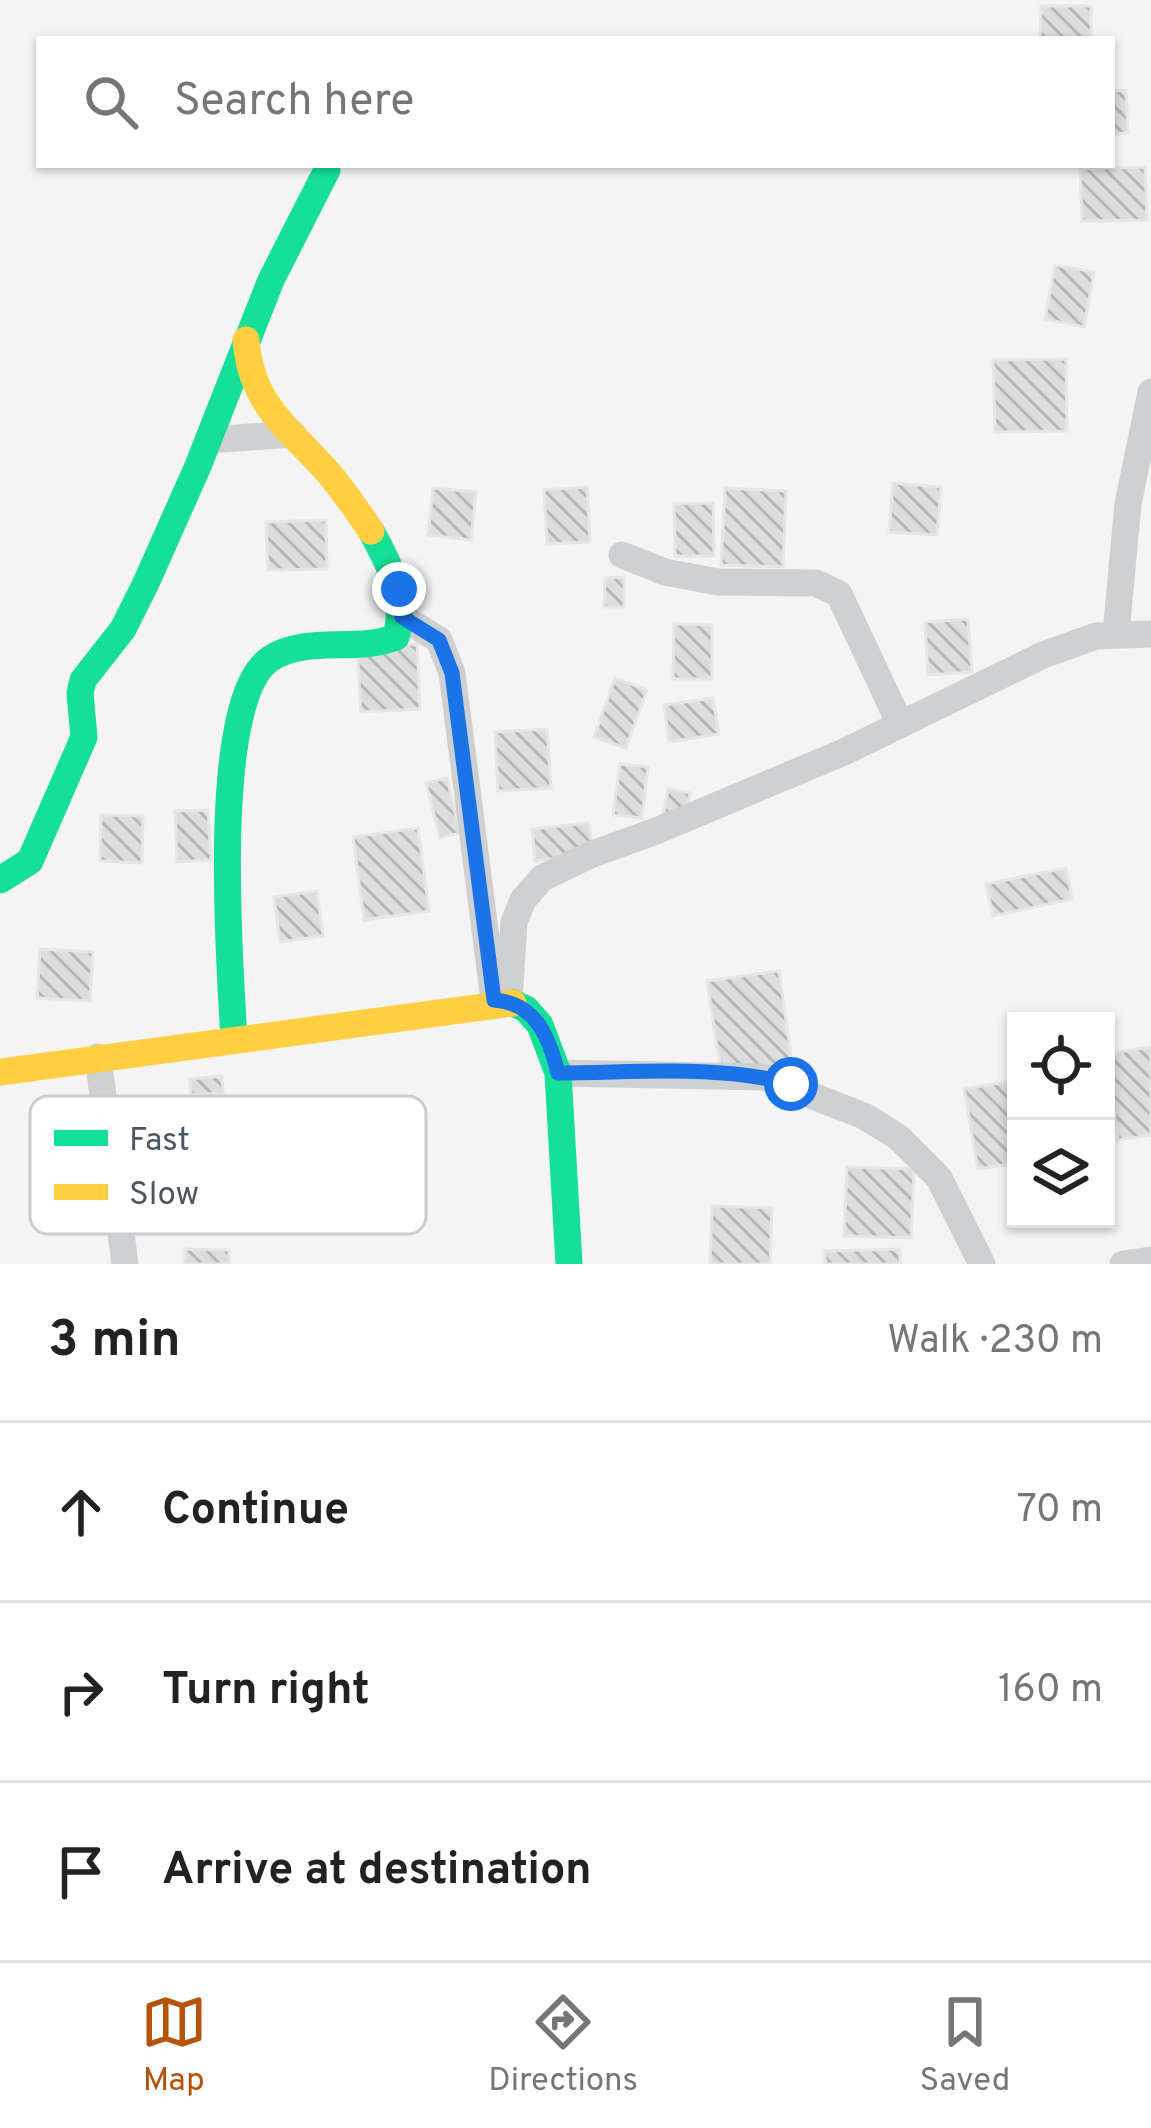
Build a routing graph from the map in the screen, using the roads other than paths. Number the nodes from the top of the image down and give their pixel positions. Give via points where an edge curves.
1 (327, 170) dead end
2 (246, 340) junction
3 (1151, 392) edge
4 (292, 434) junction
5 (208, 440) junction
6 (622, 555) dead end
7 (402, 617) junction
8 (1116, 633) junction
9 (1151, 634) edge
10 (900, 724) junction
11 (0, 880) edge
12 (502, 1001) junction
13 (234, 1039) junction
14 (98, 1057) junction
15 (0, 1072) edge
16 (558, 1073) junction
17 (103, 1096) edge
18 (121, 1234) edge
19 (1151, 1261) edge
20 (125, 1264) edge
21 (569, 1264) edge
22 (982, 1264) edge
23 (1123, 1264) edge

1 - 2 street
2 - 4 street via 260,395
2 - 5 street
3 - 8 street via 1128,504
4 - 5 street
4 - 7 street via 386,558
5 - 11 street via 123,629 83,680 84,737 30,861
6 - 10 street via 718,583 816,583 839,594
7 - 12 street via 439,640 452,673
7 - 13 street via 396,637 383,644 277,654 242,695 230,834
8 - 9 street
8 - 10 street via 1043,655
10 - 12 street via 542,878 514,922
12 - 13 street
12 - 16 street via 526,1009 540,1025
13 - 14 street
14 - 15 street
14 - 17 street
16 - 21 street
16 - 22 street via 764,1077 864,1116 939,1178
18 - 20 street
19 - 23 street

